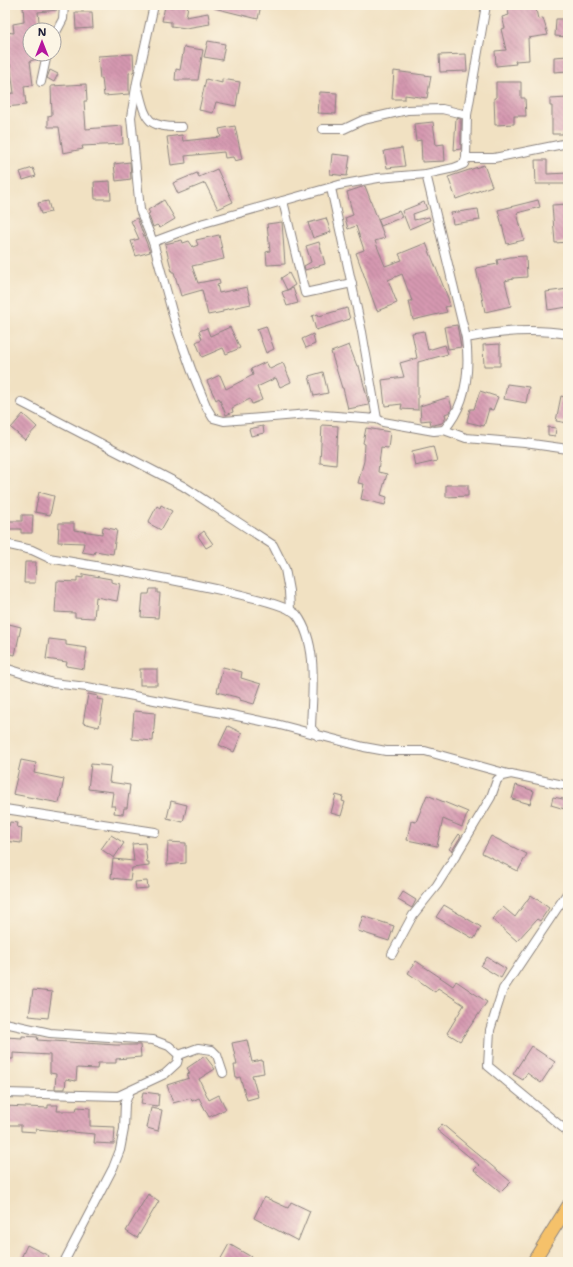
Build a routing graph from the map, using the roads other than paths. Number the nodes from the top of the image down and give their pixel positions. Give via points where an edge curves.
1 (64, 5) edge
2 (154, 5) edge
3 (486, 5) edge
4 (61, 22) edge
5 (45, 62) edge
6 (41, 82) dead end
7 (137, 82) junction
8 (467, 115) junction
9 (182, 126) dead end
10 (323, 129) dead end
11 (568, 144) edge
12 (466, 158) junction
13 (426, 174) junction
14 (331, 188) junction
15 (283, 201) junction
16 (153, 242) junction
17 (352, 283) junction
18 (568, 334) edge
19 (466, 338) junction
20 (21, 402) dead end
21 (377, 419) junction
22 (444, 430) junction
23 (568, 449) edge
24 (5, 544) edge
25 (290, 610) junction
26 (5, 668) edge
27 (318, 736) junction
28 (508, 774) junction
29 (568, 786) edge
30 (5, 809) edge
31 (155, 832) dead end
32 (568, 892) edge
33 (392, 954) dead end
34 (5, 1023) edge
35 (179, 1055) junction
36 (224, 1073) dead end
37 (5, 1093) edge
38 (129, 1093) junction
39 (568, 1132) edge
40 (568, 1206) edge
41 (64, 1262) edge
42 (533, 1262) edge

1 - 4 street
2 - 7 street
3 - 8 street
5 - 6 street
7 - 9 street via 148,119 164,127
7 - 16 street via 131,117 133,153 140,210
8 - 10 street via 442,109 407,110 363,120 344,129
8 - 12 street
11 - 12 street via 494,158
12 - 13 street via 464,164
13 - 14 street via 378,178
13 - 19 street
14 - 15 street
14 - 17 street
15 - 16 street via 204,223
15 - 17 street via 305,293
16 - 21 street via 176,326 207,408 214,418 224,421 309,414
17 - 21 street
18 - 19 street via 524,330 491,332
19 - 22 street via 467,380 461,403
20 - 25 street via 183,486 273,545 285,569
21 - 22 street via 434,431
22 - 23 street via 466,438
24 - 25 street via 32,550 49,558 253,597
25 - 27 street via 296,614 307,636 313,667 311,728
26 - 27 street via 53,683 87,687 222,713
27 - 28 street via 386,751 425,751
28 - 29 street
28 - 33 street via 497,780 491,797 458,852 437,885 413,915
30 - 31 street
32 - 39 street via 503,989 490,1030 488,1066
34 - 35 street via 50,1033 153,1040 169,1046
35 - 36 street via 198,1048 212,1050 217,1055
35 - 38 street via 177,1063 166,1074
37 - 38 street via 118,1096
38 - 41 street via 125,1103 120,1150
40 - 42 main road

